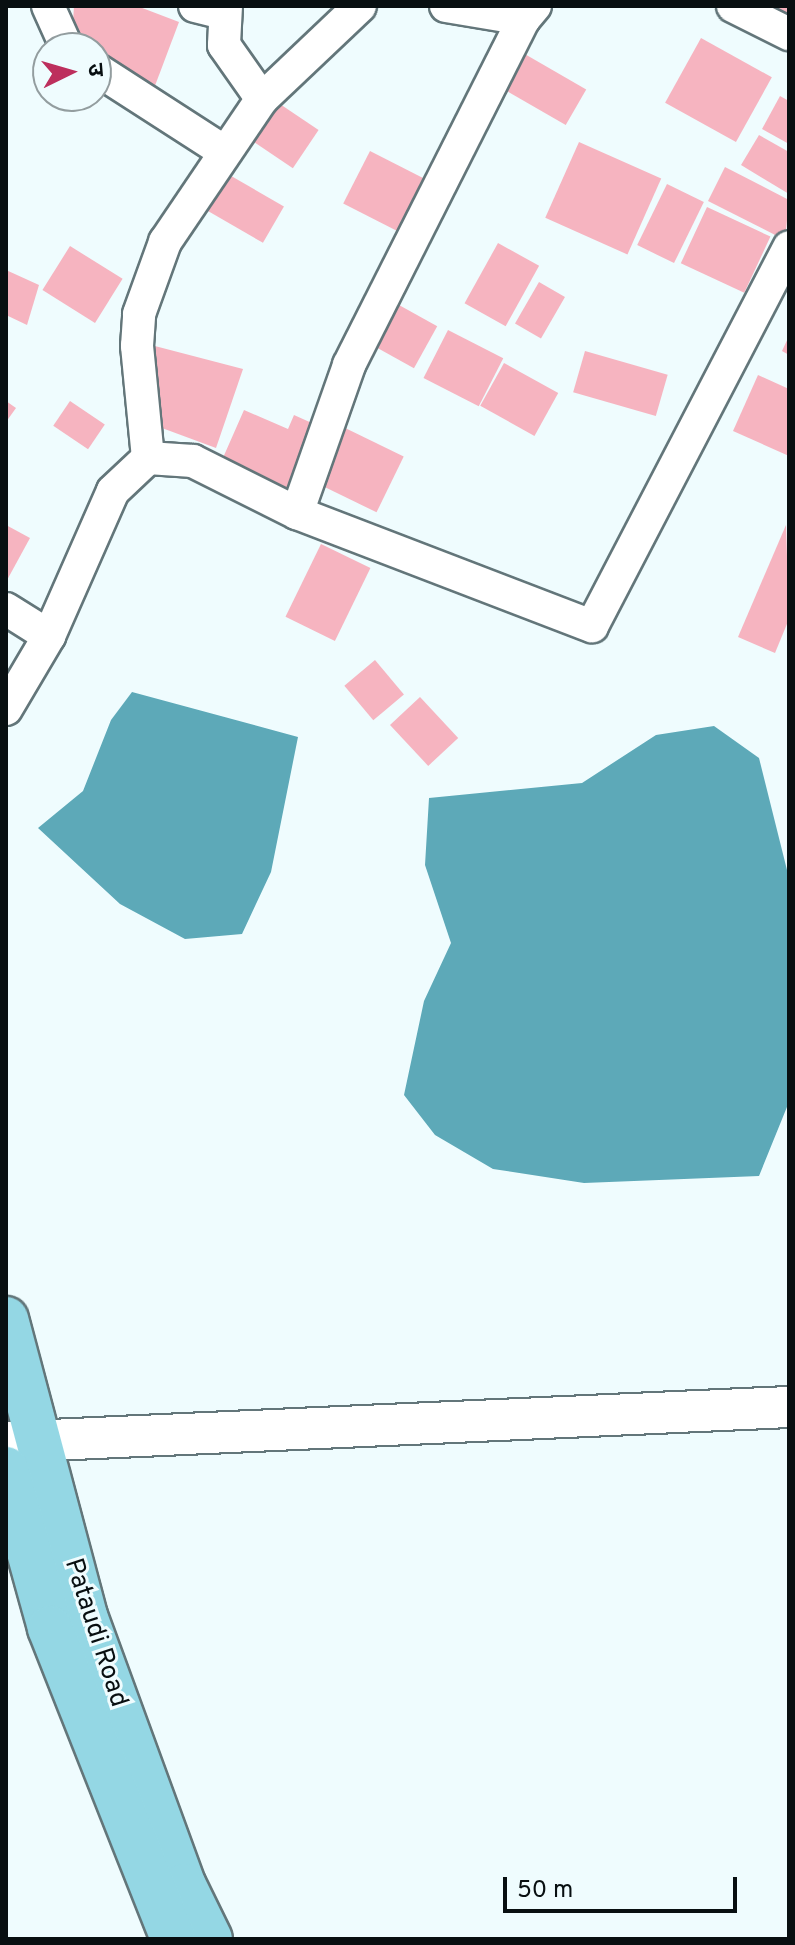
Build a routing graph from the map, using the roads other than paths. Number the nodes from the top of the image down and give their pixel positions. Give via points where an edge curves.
1 (48, 6) edge
2 (360, 6) edge
3 (446, 6) edge
4 (733, 6) edge
5 (215, 8) edge
6 (530, 13) edge
7 (60, 32) edge
8 (789, 34) edge
9 (112, 79) edge
10 (262, 99) junction
11 (225, 152) junction
12 (789, 247) edge
13 (148, 458) junction
14 (297, 513) junction
15 (6, 609) edge
16 (49, 636) junction
17 (6, 709) edge
18 (6, 1319) edge
19 (789, 1407) edge
20 (22, 1441) edge
21 (6, 1469) edge
22 (173, 1939) edge
23 (210, 1939) edge

1 - 7 street
2 - 10 street
3 - 6 street
4 - 8 street
5 - 10 street via 224,45
6 - 14 street via 349,365
9 - 11 street
10 - 11 street
11 - 13 street via 165,242 139,314 138,388
12 - 14 street via 592,626
13 - 14 street via 193,461
13 - 16 street via 113,491
15 - 16 street
16 - 17 street
18 - 20 main road, Pataudi Road
19 - 20 street
20 - 23 main road, Pataudi Road via 184,1886
21 - 22 main road via 50,1628

